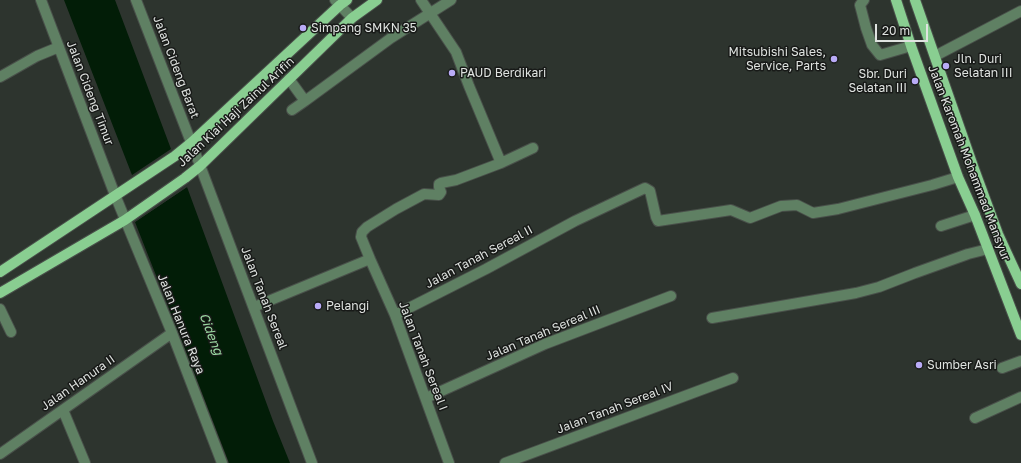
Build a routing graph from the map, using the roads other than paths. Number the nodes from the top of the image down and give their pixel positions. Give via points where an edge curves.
1 (41, 0) edge
2 (136, 0) edge
3 (377, 0) edge
4 (421, 0) edge
5 (451, 0) edge
6 (864, 0) edge
7 (896, 0) edge
8 (915, 0) edge
9 (341, 2) edge
10 (1021, 11) edge
11 (430, 13) junction
12 (352, 18) junction
13 (911, 46) junction
14 (59, 47) junction
15 (934, 56) junction
16 (917, 64) junction
17 (0, 77) edge
18 (290, 79) junction
19 (305, 102) junction
20 (952, 106) junction
21 (292, 110) dead end
22 (935, 114) junction
23 (191, 143) junction
24 (534, 148) dead end
25 (501, 163) junction
26 (200, 166) junction
27 (958, 177) junction
28 (119, 193) junction
29 (974, 215) junction
30 (128, 217) junction
31 (941, 226) dead end
32 (988, 249) junction
33 (370, 259) junction
34 (1019, 271) edge
35 (0, 272) edge
36 (1021, 284) edge
37 (0, 293) edge
38 (671, 296) dead end
39 (254, 307) junction
40 (0, 309) edge
41 (395, 315) junction
42 (712, 318) dead end
43 (11, 332) dead end
44 (172, 333) junction
45 (1021, 335) edge
46 (1021, 361) edge
47 (1002, 368) dead end
48 (733, 378) dead end
49 (426, 398) junction
50 (1021, 398) edge
51 (63, 410) junction
52 (975, 418) dead end
53 (0, 454) edge
54 (85, 463) edge
55 (222, 463) edge
56 (312, 463) edge
57 (449, 463) edge
58 (506, 463) edge

1 - 14 street, Jalan Cideng Timur
2 - 23 street, Jalan Cideng Barat
3 - 12 main road, Jalan Kiai Haji Zainul Arifin
4 - 11 street
5 - 11 street
6 - 13 street via 860,5 866,28 872,45 880,55
7 - 13 main road, Jalan Karomah Mohammad Mansyur
8 - 15 main road, Jalan Karomah Mohammad Mansyur
9 - 12 street
9 - 23 main road, Jalan Kiai Haji Zainul Arifin
10 - 15 street
11 - 19 street via 391,38
11 - 25 street via 456,52
12 - 18 main road, Jalan Kiai Haji Zainul Arifin
13 - 16 main road, Jalan Karomah Mohammad Mansyur
14 - 17 street
14 - 28 street, Jalan Cideng Timur
15 - 16 main road
15 - 20 main road, Jalan Karomah Mohammad Mansyur
16 - 22 main road, Jalan Karomah Mohammad Mansyur
18 - 19 street
18 - 26 main road, Jalan Kiai Haji Zainul Arifin
19 - 21 street
20 - 22 main road
20 - 34 main road, Jalan Karomah Mohammad Mansyur via 998,234
22 - 27 main road, Jalan Karomah Mohammad Mansyur
23 - 26 street, Jalan Tanah Sereal
23 - 28 main road, Jalan Kiai Haji Zainul Arifin
24 - 25 street
25 - 33 street, Jalan Tanah Sereal I via 441,183 439,195 424,194 367,227 361,237
26 - 30 main road, Jalan Kiai Haji Zainul Arifin
26 - 39 street, Jalan Tanah Sereal
27 - 29 main road, Jalan Karomah Mohammad Mansyur
27 - 41 street, Jalan Tanah Sereal II via 838,209 813,213 797,205 781,206 750,218 731,210 658,221 650,191 645,188 574,221
28 - 30 street, Jalan Hanura Raya
28 - 35 main road, Jalan Kiai Haji Zainul Arifin
29 - 31 street
29 - 32 main road, Jalan Karomah Mohammad Mansyur
30 - 37 main road, Jalan Kiai Haji Zainul Arifin
30 - 44 street, Jalan Hanura Raya
32 - 42 street via 856,293
32 - 45 main road, Jalan Karomah Mohammad Mansyur
33 - 39 street
33 - 41 street, Jalan Tanah Sereal I
34 - 36 main road, Jalan Karomah Mohammad Mansyur
38 - 49 street, Jalan Tanah Sereal III via 545,344
39 - 56 street, Jalan Tanah Sereal
40 - 43 street
41 - 49 street, Jalan Tanah Sereal I
44 - 51 street, Jalan Hanura II
44 - 55 street, Jalan Hanura Raya
46 - 47 street
48 - 58 street, Jalan Tanah Sereal IV
49 - 57 street, Jalan Tanah Sereal I
50 - 52 street
51 - 53 street, Jalan Hanura II
51 - 54 street

